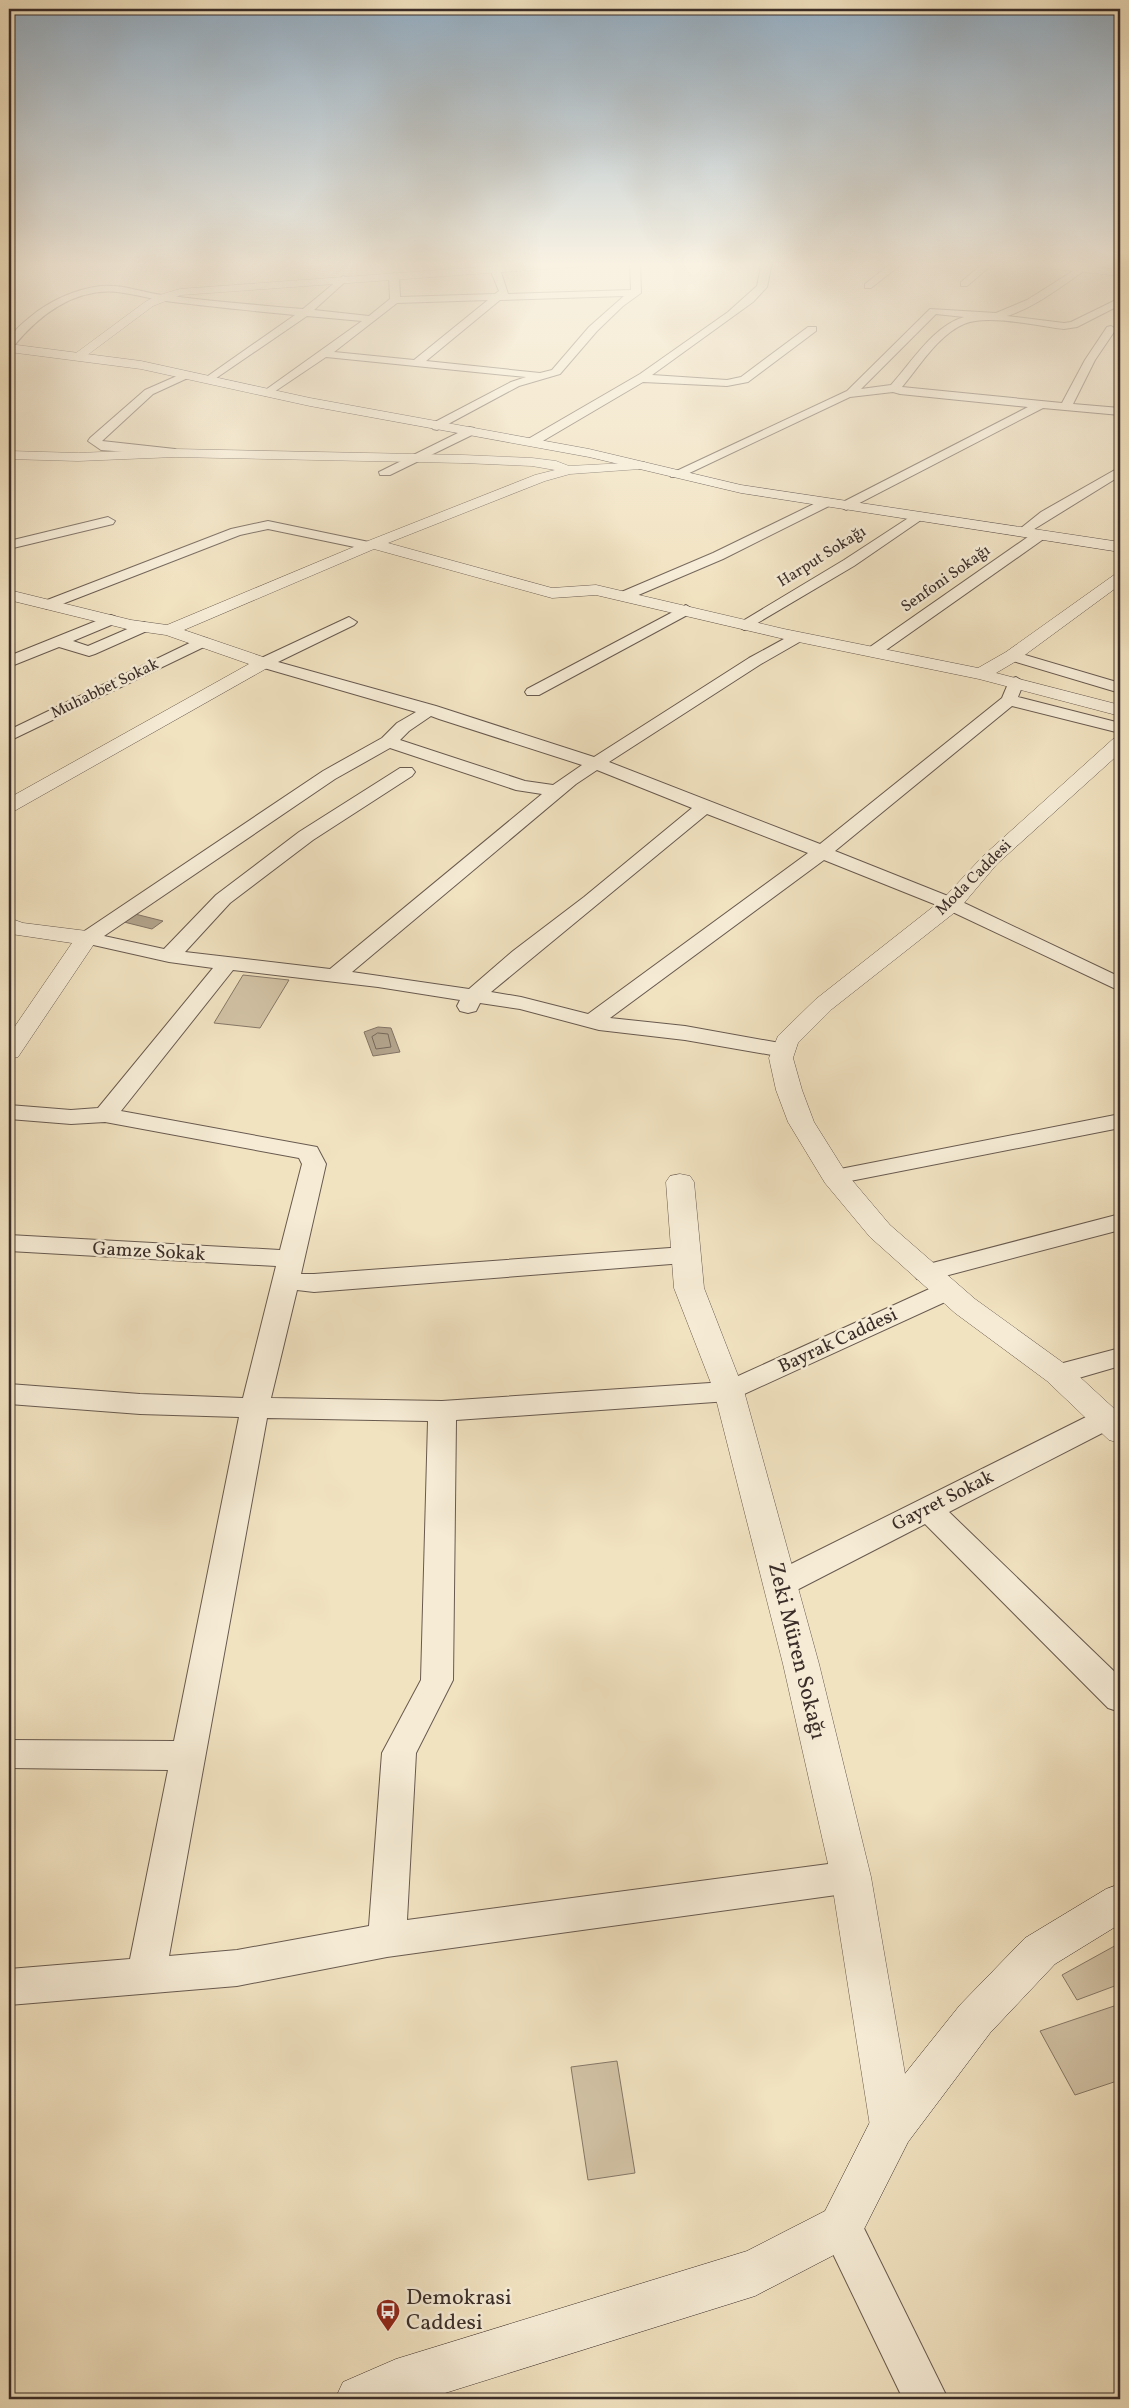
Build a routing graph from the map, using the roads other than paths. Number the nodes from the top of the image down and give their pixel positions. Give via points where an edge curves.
1 (217, 374) edge
2 (295, 374) edge
3 (527, 374) edge
4 (548, 374) edge
5 (644, 374) edge
6 (752, 374) edge
7 (871, 374) edge
8 (907, 374) edge
9 (1083, 374) edge
10 (186, 375) joint
11 (543, 376) junction
12 (639, 378) junction
13 (209, 380) junction
14 (895, 388) junction
15 (268, 393) junction
16 (854, 393) junction
17 (1042, 404) junction
18 (1066, 406) junction
19 (1120, 412) edge
20 (437, 426) junction
21 (470, 432) junction
22 (532, 442) junction
23 (176, 453) junction
24 (9, 455) edge
25 (416, 458) junction
26 (640, 465) junction
27 (569, 470) junction
28 (1120, 470) edge
29 (385, 472) dead end
30 (676, 474) junction
31 (824, 503) junction
32 (846, 506) junction
33 (916, 517) junction
34 (108, 521) dead end
35 (1023, 532) junction
36 (1040, 535) junction
37 (9, 545) edge
38 (371, 545) junction
39 (1120, 547) edge
40 (1120, 578) edge
41 (9, 595) edge
42 (624, 596) junction
43 (47, 605) junction
44 (686, 610) junction
45 (111, 620) junction
46 (349, 622) dead end
47 (744, 625) junction
48 (144, 627) junction
49 (169, 630) junction
50 (798, 637) junction
51 (58, 642) junction
52 (202, 642) junction
53 (873, 652) junction
54 (1012, 656) junction
55 (9, 662) edge
56 (263, 663) junction
57 (981, 674) junction
58 (1117, 683) edge
59 (1013, 691) junction
60 (533, 692) dead end
61 (1086, 702) junction
62 (430, 710) junction
63 (1120, 711) edge
64 (1120, 728) edge
65 (9, 736) edge
66 (388, 742) junction
67 (1120, 743) edge
68 (595, 763) junction
69 (406, 772) dead end
70 (556, 791) junction
71 (9, 806) edge
72 (704, 807) junction
73 (822, 852) junction
74 (951, 904) junction
75 (12, 930) edge
76 (87, 938) junction
77 (169, 956) junction
78 (227, 964) junction
79 (334, 976) junction
80 (1120, 985) edge
81 (469, 1003) junction
82 (592, 1020) junction
83 (783, 1050) junction
84 (9, 1052) edge
85 (9, 1112) edge
86 (105, 1115) junction
87 (1120, 1120) edge
88 (835, 1177) junction
89 (680, 1182) dead end
90 (1120, 1222) edge
91 (9, 1243) edge
92 (684, 1255) junction
93 (287, 1270) junction
94 (926, 1273) junction
95 (947, 1291) junction
96 (1120, 1357) edge
97 (1058, 1374) junction
98 (729, 1391) junction
99 (9, 1394) edge
100 (256, 1408) junction
101 (442, 1410) junction
102 (1113, 1425) edge
103 (928, 1509) junction
104 (780, 1584) junction
105 (1120, 1698) edge
106 (9, 1754) edge
107 (188, 1756) junction
108 (851, 1877) junction
109 (1120, 1902) edge
110 (387, 1940) junction
111 (146, 1976) junction
112 (9, 1987) edge
113 (892, 2126) junction
114 (841, 2227) junction
115 (384, 2394) edge
116 (926, 2399) edge

1 - 13 street
2 - 15 street
3 - 11 street
4 - 11 street
5 - 12 street
6 - 12 street via 744,380 727,383
7 - 16 street via 852,390
8 - 14 street
9 - 18 street
10 - 13 street
10 - 23 street via 149,392 94,441 101,446
11 - 20 street via 515,384
12 - 22 street
13 - 15 street
14 - 16 street
14 - 17 street
15 - 20 street
16 - 30 street
17 - 18 street
17 - 32 street
18 - 19 street
20 - 21 street
21 - 22 street
21 - 25 street
22 - 26 street
23 - 24 street via 78,457
23 - 25 street
25 - 27 street via 532,462
25 - 29 street
26 - 27 street
26 - 30 street
27 - 38 street via 540,478
28 - 35 street
30 - 31 street
31 - 32 street
31 - 42 street via 718,556
32 - 33 street
33 - 35 street
33 - 47 street, Harput Sokağı via 849,563
34 - 37 street
35 - 36 street
36 - 39 street
36 - 53 street, Senfoni Sokağı
38 - 42 street via 552,593 596,590
38 - 43 street via 268,525 236,532
38 - 49 street
40 - 54 street
41 - 43 street
42 - 44 street
43 - 45 street
44 - 47 street
44 - 60 street
45 - 48 street
45 - 51 street
46 - 56 street
47 - 50 street
48 - 49 street
48 - 51 street via 89,651
49 - 52 street
50 - 53 street
50 - 68 street
51 - 55 street
52 - 56 street
52 - 65 street, Muhabbet Sokak
53 - 57 street
54 - 57 street
54 - 58 street
56 - 62 street
56 - 71 street
57 - 59 street
58 - 61 street
59 - 61 street
59 - 64 street
59 - 73 street
61 - 63 street
62 - 66 street via 403,727
62 - 68 street
66 - 70 street via 522,786
66 - 76 street via 329,775
67 - 74 street, Moda Caddesi via 990,860
68 - 70 street
68 - 72 street
69 - 77 street via 306,836 223,899
70 - 79 street
72 - 73 street
72 - 81 street via 520,955
73 - 74 street
73 - 82 street
74 - 80 street
74 - 83 street, Moda Caddesi via 824,1004 787,1041
75 - 76 street
76 - 77 street
76 - 84 street
77 - 78 street
78 - 79 street
78 - 86 street
79 - 81 street
81 - 82 street via 521,1003
82 - 83 street
83 - 88 street via 781,1058 801,1122
85 - 86 street via 71,1117
86 - 93 street via 308,1152 314,1164
87 - 88 street
88 - 94 street via 880,1230
89 - 92 street, Zeki Müren Sokağı
90 - 94 street
91 - 93 street, Gamze Sokak
92 - 93 street, Gamze Sokak via 314,1283
92 - 98 street, Zeki Müren Sokağı via 689,1288
93 - 100 street
94 - 95 street
95 - 97 street
95 - 98 street, Bayrak Caddesi
96 - 97 street
97 - 102 street
98 - 101 street
98 - 104 street, Zeki Müren Sokağı
99 - 100 street via 140,1404
100 - 101 street
100 - 107 street
101 - 110 street via 437,1680 399,1753
102 - 103 street, Gayret Sokak
103 - 104 street, Gayret Sokak
103 - 105 street
104 - 108 street, Zeki Müren Sokağı
106 - 107 street
107 - 111 street
108 - 110 street
108 - 113 street, Zeki Müren Sokağı
109 - 113 street via 1040,1951 975,2019
110 - 111 street via 237,1968
111 - 112 street
113 - 114 street
114 - 115 street via 755,2272
114 - 116 street

